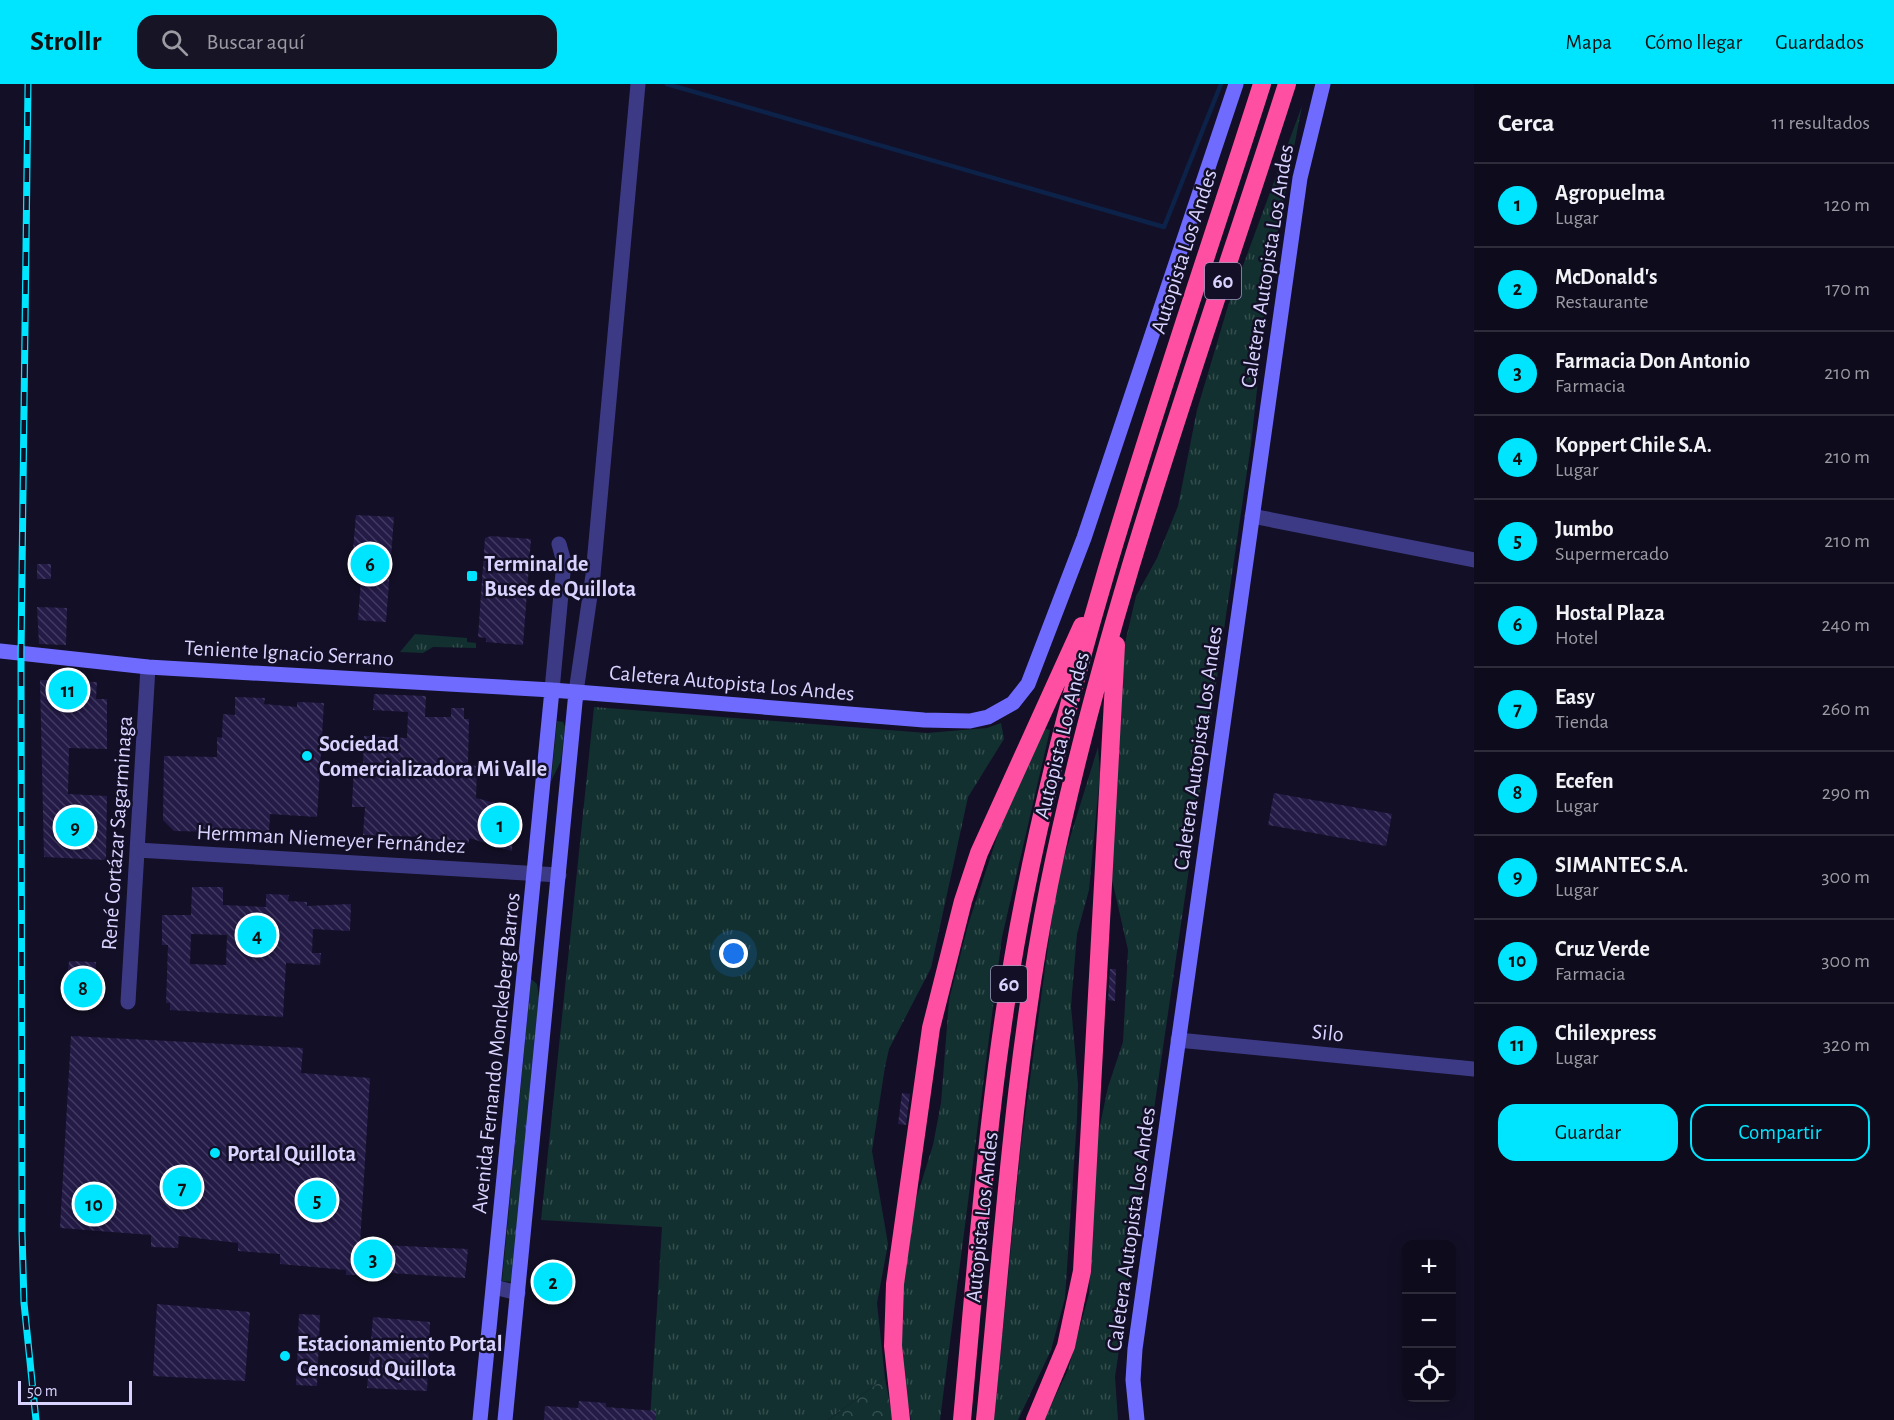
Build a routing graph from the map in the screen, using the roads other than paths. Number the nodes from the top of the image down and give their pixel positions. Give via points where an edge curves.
1 (638, 84) edge
2 (1236, 84) edge
3 (1262, 84) edge
4 (1287, 84) edge
5 (1323, 84) edge
6 (1252, 516) junction
7 (559, 544) dead end
8 (1474, 560) edge
9 (1105, 575) junction
10 (1125, 590) junction
11 (0, 651) edge
12 (148, 667) junction
13 (552, 690) junction
14 (576, 692) junction
15 (137, 850) junction
16 (535, 873) junction
17 (559, 875) junction
18 (128, 1002) dead end
19 (1178, 1040) junction
20 (1474, 1069) edge
21 (494, 1287) junction
22 (518, 1293) junction
23 (963, 1411) edge
24 (480, 1420) edge
25 (505, 1420) edge
26 (901, 1420) edge
27 (985, 1420) edge
28 (1035, 1420) edge
29 (1137, 1420) edge

1 - 14 street via 593,575
2 - 14 street, Caletera Autopista Los Andes via 1077,558 1032,675 1013,703 988,717 949,722
3 - 9 highway, Autopista Los Andes / 60
4 - 10 highway, Autopista Los Andes / 60
5 - 6 street, Caletera Autopista Los Andes via 1300,177
6 - 8 street
6 - 19 street, Caletera Autopista Los Andes
7 - 13 street via 564,562
9 - 23 highway, Autopista Los Andes / 60 via 1048,791 1012,969 990,1137
9 - 26 highway via 979,853 931,1028 892,1312
10 - 27 highway, Autopista Los Andes / 60 via 1084,730 1040,937 1020,1071
10 - 28 highway via 1115,655 1082,1271 1066,1346
11 - 12 street, Teniente Ignacio Serrano
12 - 13 street, Teniente Ignacio Serrano
12 - 15 street, René Cortázar Sagarminaga
13 - 14 street, Teniente Ignacio Serrano
13 - 16 street, Avenida Fernando Monckeberg Barros
14 - 17 street, Avenida Fernando Monckeberg Barros
15 - 16 street, Hermman Niemeyer Fernández
15 - 18 street, René Cortázar Sagarminaga
16 - 17 street, Hermman Niemeyer Fernández
16 - 21 street, Avenida Fernando Monckeberg Barros
17 - 22 street, Avenida Fernando Monckeberg Barros
19 - 20 street, Silo
19 - 29 street, Caletera Autopista Los Andes via 1135,1349
21 - 22 street
21 - 24 street, Avenida Fernando Monckeberg Barros
22 - 25 street, Avenida Fernando Monckeberg Barros

